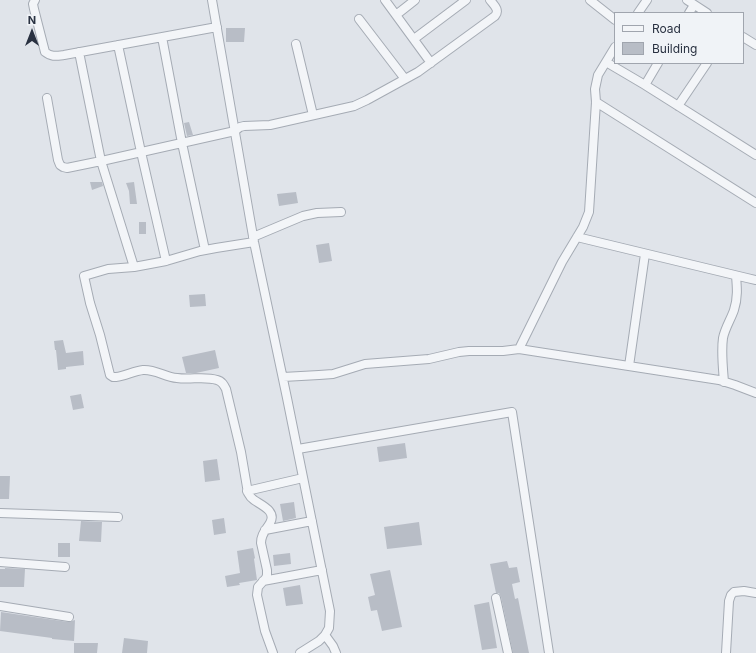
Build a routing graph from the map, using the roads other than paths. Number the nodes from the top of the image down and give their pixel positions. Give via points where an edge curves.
1 (35, 0) edge
2 (212, 0) edge
3 (385, 0) edge
4 (415, 0) edge
5 (466, 0) edge
6 (490, 0) edge
7 (590, 0) edge
8 (647, 0) edge
9 (690, 2) edge
10 (639, 12) edge
11 (689, 12) edge
12 (705, 12) edge
13 (396, 15) junction
14 (359, 18) dead end
15 (614, 18) edge
16 (217, 27) junction
17 (162, 37) junction
18 (744, 38) edge
19 (414, 39) junction
20 (296, 44) dead end
21 (118, 45) junction
22 (756, 45) edge
23 (614, 49) edge
24 (79, 52) junction
25 (606, 62) junction
26 (431, 63) junction
27 (657, 64) edge
28 (706, 64) edge
29 (405, 79) junction
30 (645, 85) junction
31 (47, 98) dead end
32 (596, 102) junction
33 (678, 106) junction
34 (313, 115) junction
35 (235, 131) junction
36 (182, 143) junction
37 (141, 152) junction
38 (756, 155) edge
39 (101, 161) junction
40 (756, 203) edge
41 (341, 212) dead end
42 (577, 237) junction
43 (254, 239) junction
44 (205, 250) junction
45 (645, 254) junction
46 (166, 262) junction
47 (134, 267) junction
48 (736, 276) junction
49 (756, 280) edge
50 (519, 349) junction
51 (629, 366) junction
52 (283, 377) junction
53 (724, 382) junction
54 (756, 393) edge
55 (298, 449) junction
56 (304, 478) junction
57 (247, 491) junction
58 (0, 513) edge
59 (118, 517) dead end
60 (312, 521) junction
61 (265, 530) junction
62 (0, 562) edge
63 (65, 567) dead end
64 (322, 570) junction
65 (263, 581) junction
66 (756, 593) edge
67 (496, 598) dead end
68 (0, 606) edge
69 (69, 617) dead end
70 (325, 635) junction
71 (273, 653) edge
72 (300, 653) edge
73 (336, 653) edge
74 (508, 653) edge
75 (549, 653) edge
76 (726, 653) edge

1 - 24 street via 34,9 46,52 53,56
2 - 16 street
3 - 13 street
4 - 13 street
5 - 19 street
6 - 26 street via 497,9 495,16
7 - 15 street
8 - 10 street
9 - 11 street
9 - 12 street
13 - 19 street
14 - 29 street
16 - 17 street
16 - 35 street
17 - 21 street
17 - 36 street
18 - 22 street
19 - 26 street
20 - 34 street
21 - 24 street
21 - 37 street
23 - 25 street
24 - 39 street
25 - 30 street
25 - 32 street via 598,75
26 - 29 street
27 - 30 street
28 - 33 street
29 - 34 street via 354,106
30 - 33 street
31 - 39 street via 60,165 67,168
32 - 40 street
32 - 42 street via 589,212
33 - 38 street
34 - 35 street via 270,125 244,126
35 - 36 street
35 - 43 street
36 - 37 street
36 - 44 street
37 - 39 street
37 - 46 street
39 - 47 street
41 - 43 street via 303,216
42 - 45 street
42 - 50 street
43 - 44 street
43 - 52 street
44 - 46 street
45 - 48 street
45 - 51 street
46 - 47 street
47 - 57 street via 108,269 84,276 110,375 116,378 149,370 176,378 218,380 223,383 236,428
48 - 49 street
48 - 53 street via 737,299 723,336
50 - 51 street
50 - 52 street via 464,351 429,359 365,364 333,374
51 - 53 street
52 - 55 street
53 - 54 street
55 - 56 street
55 - 75 street via 512,412
56 - 57 street
56 - 60 street
57 - 61 street via 251,498 269,510 271,520
58 - 59 street
60 - 61 street
60 - 64 street
61 - 65 street via 261,540 267,570
62 - 63 street
64 - 65 street
64 - 70 street via 330,611 329,628
65 - 71 street via 258,587 257,595
66 - 76 street via 734,592 731,595
67 - 74 street
68 - 69 street
70 - 72 street
70 - 73 street

